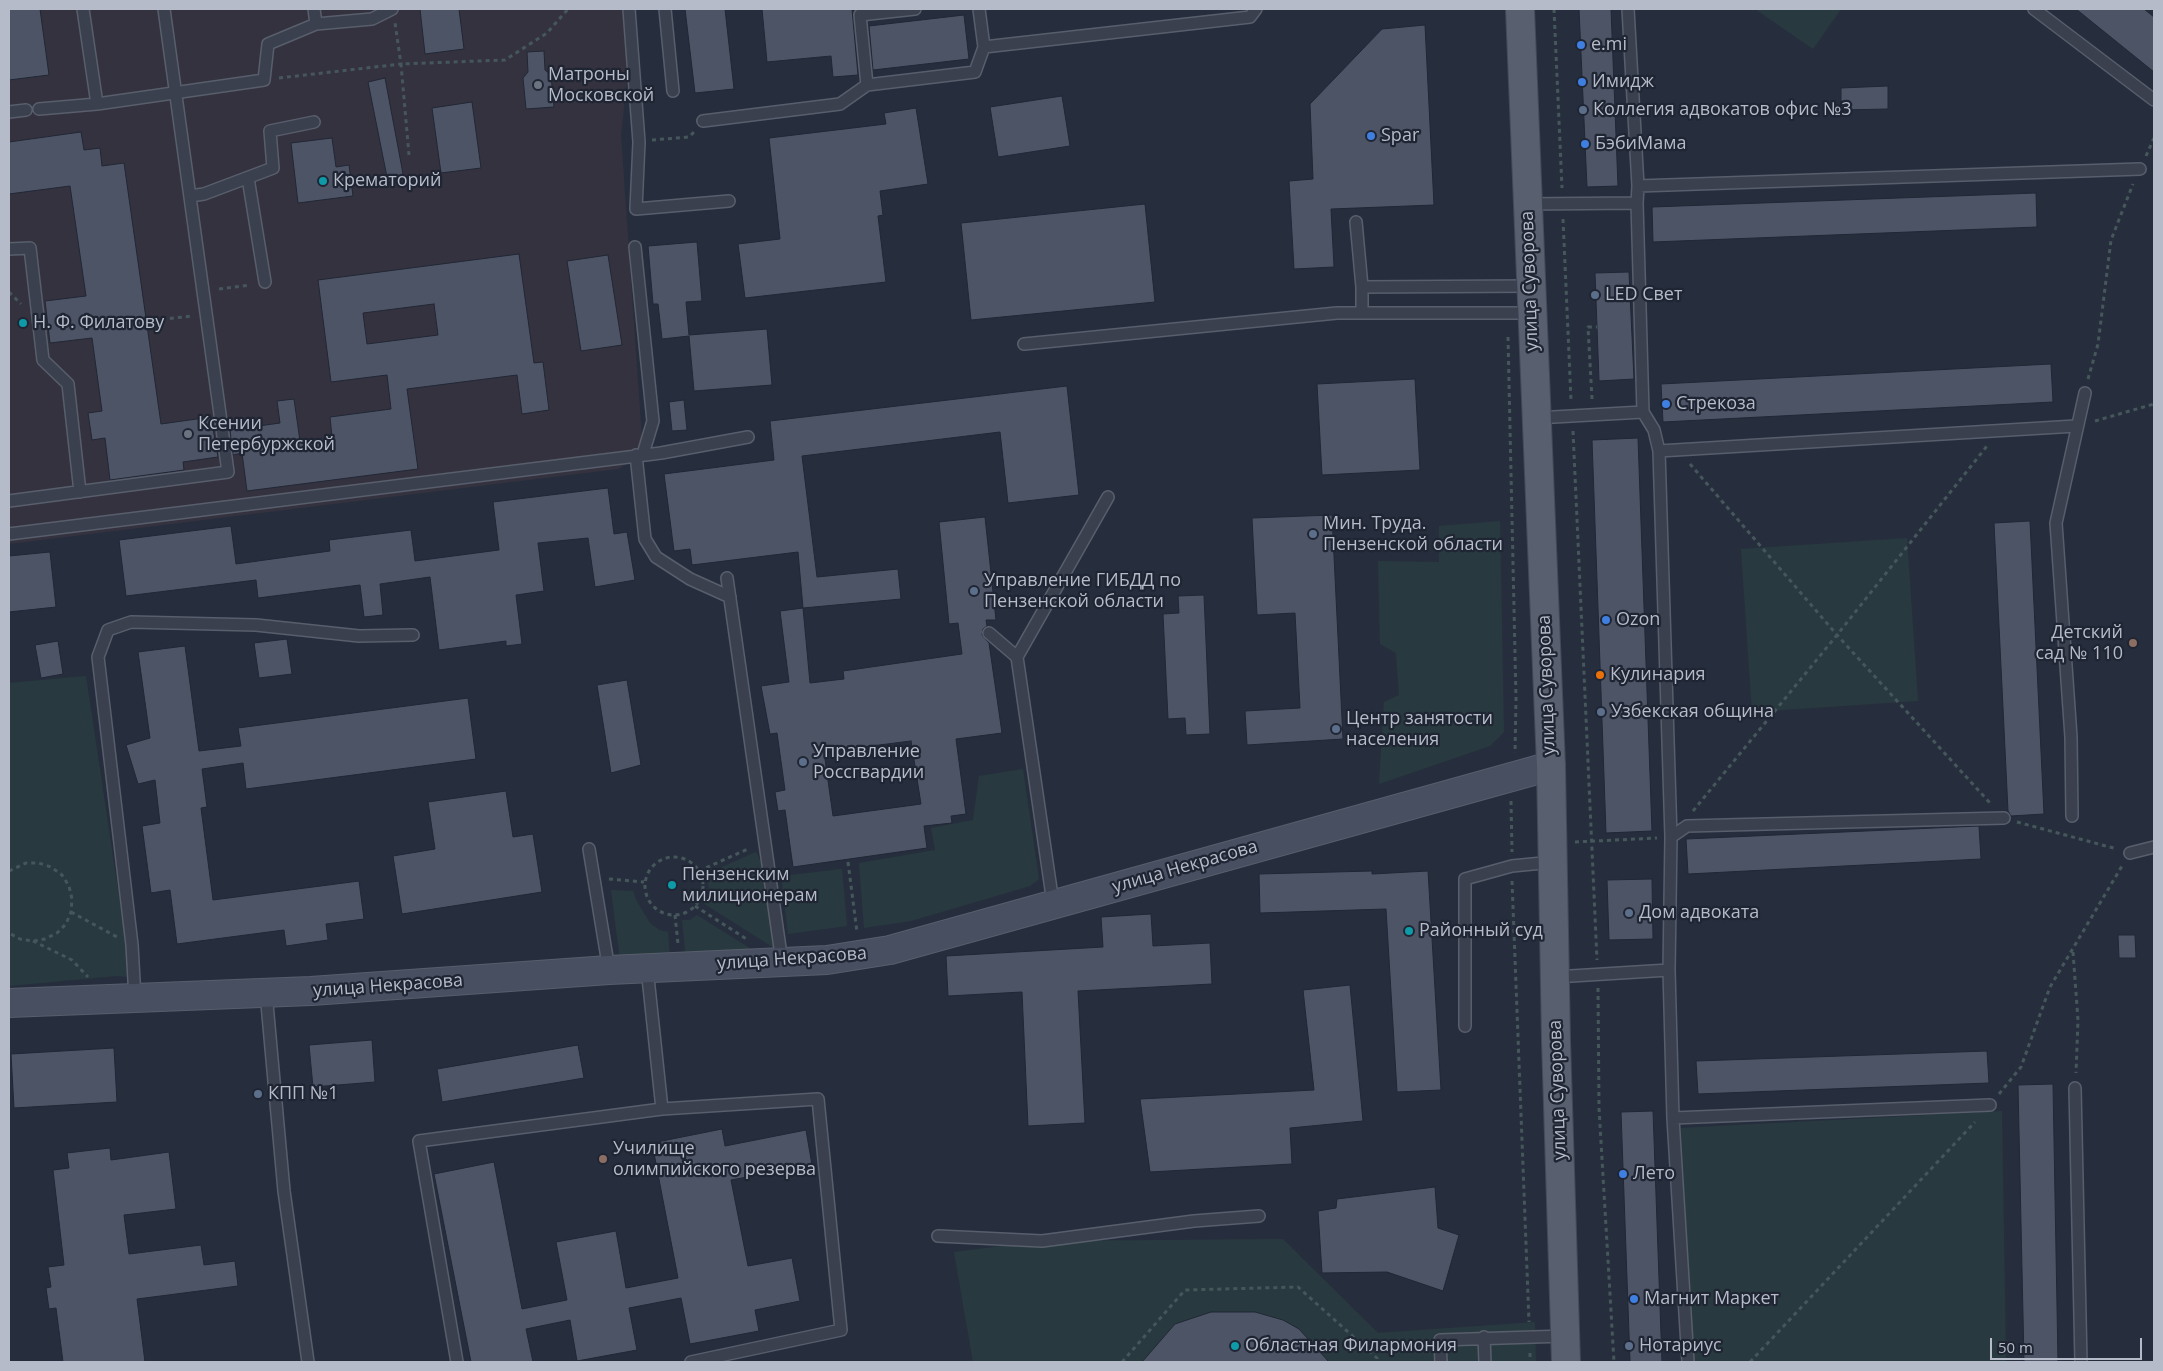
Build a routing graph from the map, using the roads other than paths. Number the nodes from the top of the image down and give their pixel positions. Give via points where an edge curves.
1 (83, 9) edge
2 (164, 9) edge
3 (314, 9) edge
4 (629, 9) edge
5 (664, 9) edge
6 (915, 9) edge
7 (979, 9) edge
8 (1256, 9) edge
9 (1520, 9) edge
10 (1628, 9) edge
11 (2034, 9) edge
12 (393, 13) edge
13 (316, 24) junction
14 (984, 47) junction
15 (867, 85) junction
16 (673, 90) dead end
17 (176, 94) junction
18 (2154, 100) edge
19 (97, 104) junction
20 (40, 109) dead end
21 (26, 110) dead end
22 (9, 112) edge
23 (703, 120) road end
24 (314, 122) dead end
25 (2140, 169) road end
26 (248, 178) junction
27 (1638, 186) junction
28 (190, 196) junction
29 (729, 202) dead end
30 (1637, 203) junction
31 (1527, 204) junction
32 (1356, 222) dead end
33 (635, 247) dead end
34 (9, 250) edge
35 (265, 282) dead end
36 (1530, 286) junction
37 (1362, 287) junction
38 (1362, 313) junction
39 (1519, 313) junction
40 (1024, 344) dead end
41 (2085, 393) road end
42 (1643, 412) junction
43 (1536, 418) junction
44 (2076, 426) junction
45 (748, 437) dead end
46 (1658, 451) junction
47 (640, 455) junction
48 (80, 492) junction
49 (1108, 497) dead end
50 (9, 500) edge
51 (9, 534) edge
52 (727, 578) dead end
53 (730, 597) junction
54 (989, 633) dead end
55 (413, 635) dead end
56 (1017, 657) junction
57 (1551, 766) junction
58 (2072, 816) dead end
59 (2004, 818) road end
60 (1671, 837) junction
61 (2154, 847) edge
62 (589, 849) dead end
63 (1552, 852) junction
64 (2130, 853) road end
65 (1053, 903) junction
66 (782, 962) junction
67 (646, 968) junction
68 (608, 970) junction
69 (1669, 970) junction
70 (1555, 977) junction
71 (266, 993) junction
72 (135, 998) junction
73 (9, 1003) edge
74 (1465, 1026) dead end
75 (2075, 1088) road end
76 (1990, 1105) road end
77 (662, 1109) junction
78 (1673, 1118) junction
79 (1259, 1216) dead end
80 (938, 1236) dead end
81 (1484, 1338) junction
82 (1566, 1349) edge
83 (308, 1362) edge
84 (457, 1362) edge
85 (691, 1362) edge
86 (1440, 1362) edge
87 (1485, 1362) edge
88 (1688, 1362) edge
89 (2081, 1362) edge

1 - 19 lane
2 - 17 lane
3 - 13 lane
4 - 29 lane via 639,142 636,209
5 - 16 lane
6 - 15 lane via 860,15
7 - 14 lane
8 - 14 lane via 1250,17
9 - 31 main road, улица Суворова
10 - 27 lane
11 - 18 lane
12 - 13 lane via 372,19
13 - 17 lane via 268,44 264,80
14 - 15 lane via 975,72
15 - 23 lane via 840,104
17 - 19 lane
17 - 28 lane
19 - 20 lane
21 - 22 lane
24 - 26 lane via 270,131 272,168
25 - 27 lane
26 - 28 lane
26 - 35 lane
27 - 30 lane
28 - 48 lane via 228,472
30 - 31 lane
30 - 42 lane
31 - 36 main road, улица Суворова
32 - 37 lane
33 - 47 lane via 653,420
34 - 48 lane via 30,248 44,360 68,384
36 - 37 lane
36 - 39 main road, улица Суворова
37 - 38 lane
38 - 39 lane
38 - 40 lane
39 - 43 main road, улица Суворова
41 - 44 lane
42 - 43 lane
42 - 46 lane via 1654,430
43 - 57 main road, улица Суворова
44 - 46 lane
44 - 58 lane via 2056,523 2071,737
45 - 47 lane
46 - 60 lane
47 - 51 lane
47 - 53 lane via 646,539 656,558 690,579
48 - 50 lane
49 - 56 lane
52 - 53 lane
53 - 66 lane
54 - 56 lane
55 - 72 lane via 359,636 256,625 131,622 108,630 98,656 132,945
56 - 65 lane
57 - 63 main road, улица Суворова
57 - 65 main road, улица Некрасова
59 - 60 lane via 1687,826
60 - 69 lane
61 - 64 lane
62 - 68 lane
63 - 70 main road, улица Суворова
63 - 74 lane via 1465,879
65 - 66 main road, улица Некрасова via 890,950 827,960
66 - 67 main road, улица Некрасова
67 - 68 main road, улица Некрасова
67 - 77 lane
68 - 71 main road, улица Некрасова
69 - 70 lane
69 - 78 lane
70 - 82 main road, улица Суворова
71 - 72 main road, улица Некрасова
71 - 83 lane via 284,1191
72 - 73 main road, улица Некрасова
75 - 89 lane
76 - 78 lane
77 - 84 lane via 419,1141
77 - 85 lane via 818,1099 841,1330
78 - 88 lane
79 - 80 lane via 1042,1241
81 - 82 lane via 1530,1337
81 - 86 lane via 1440,1340
81 - 87 lane

